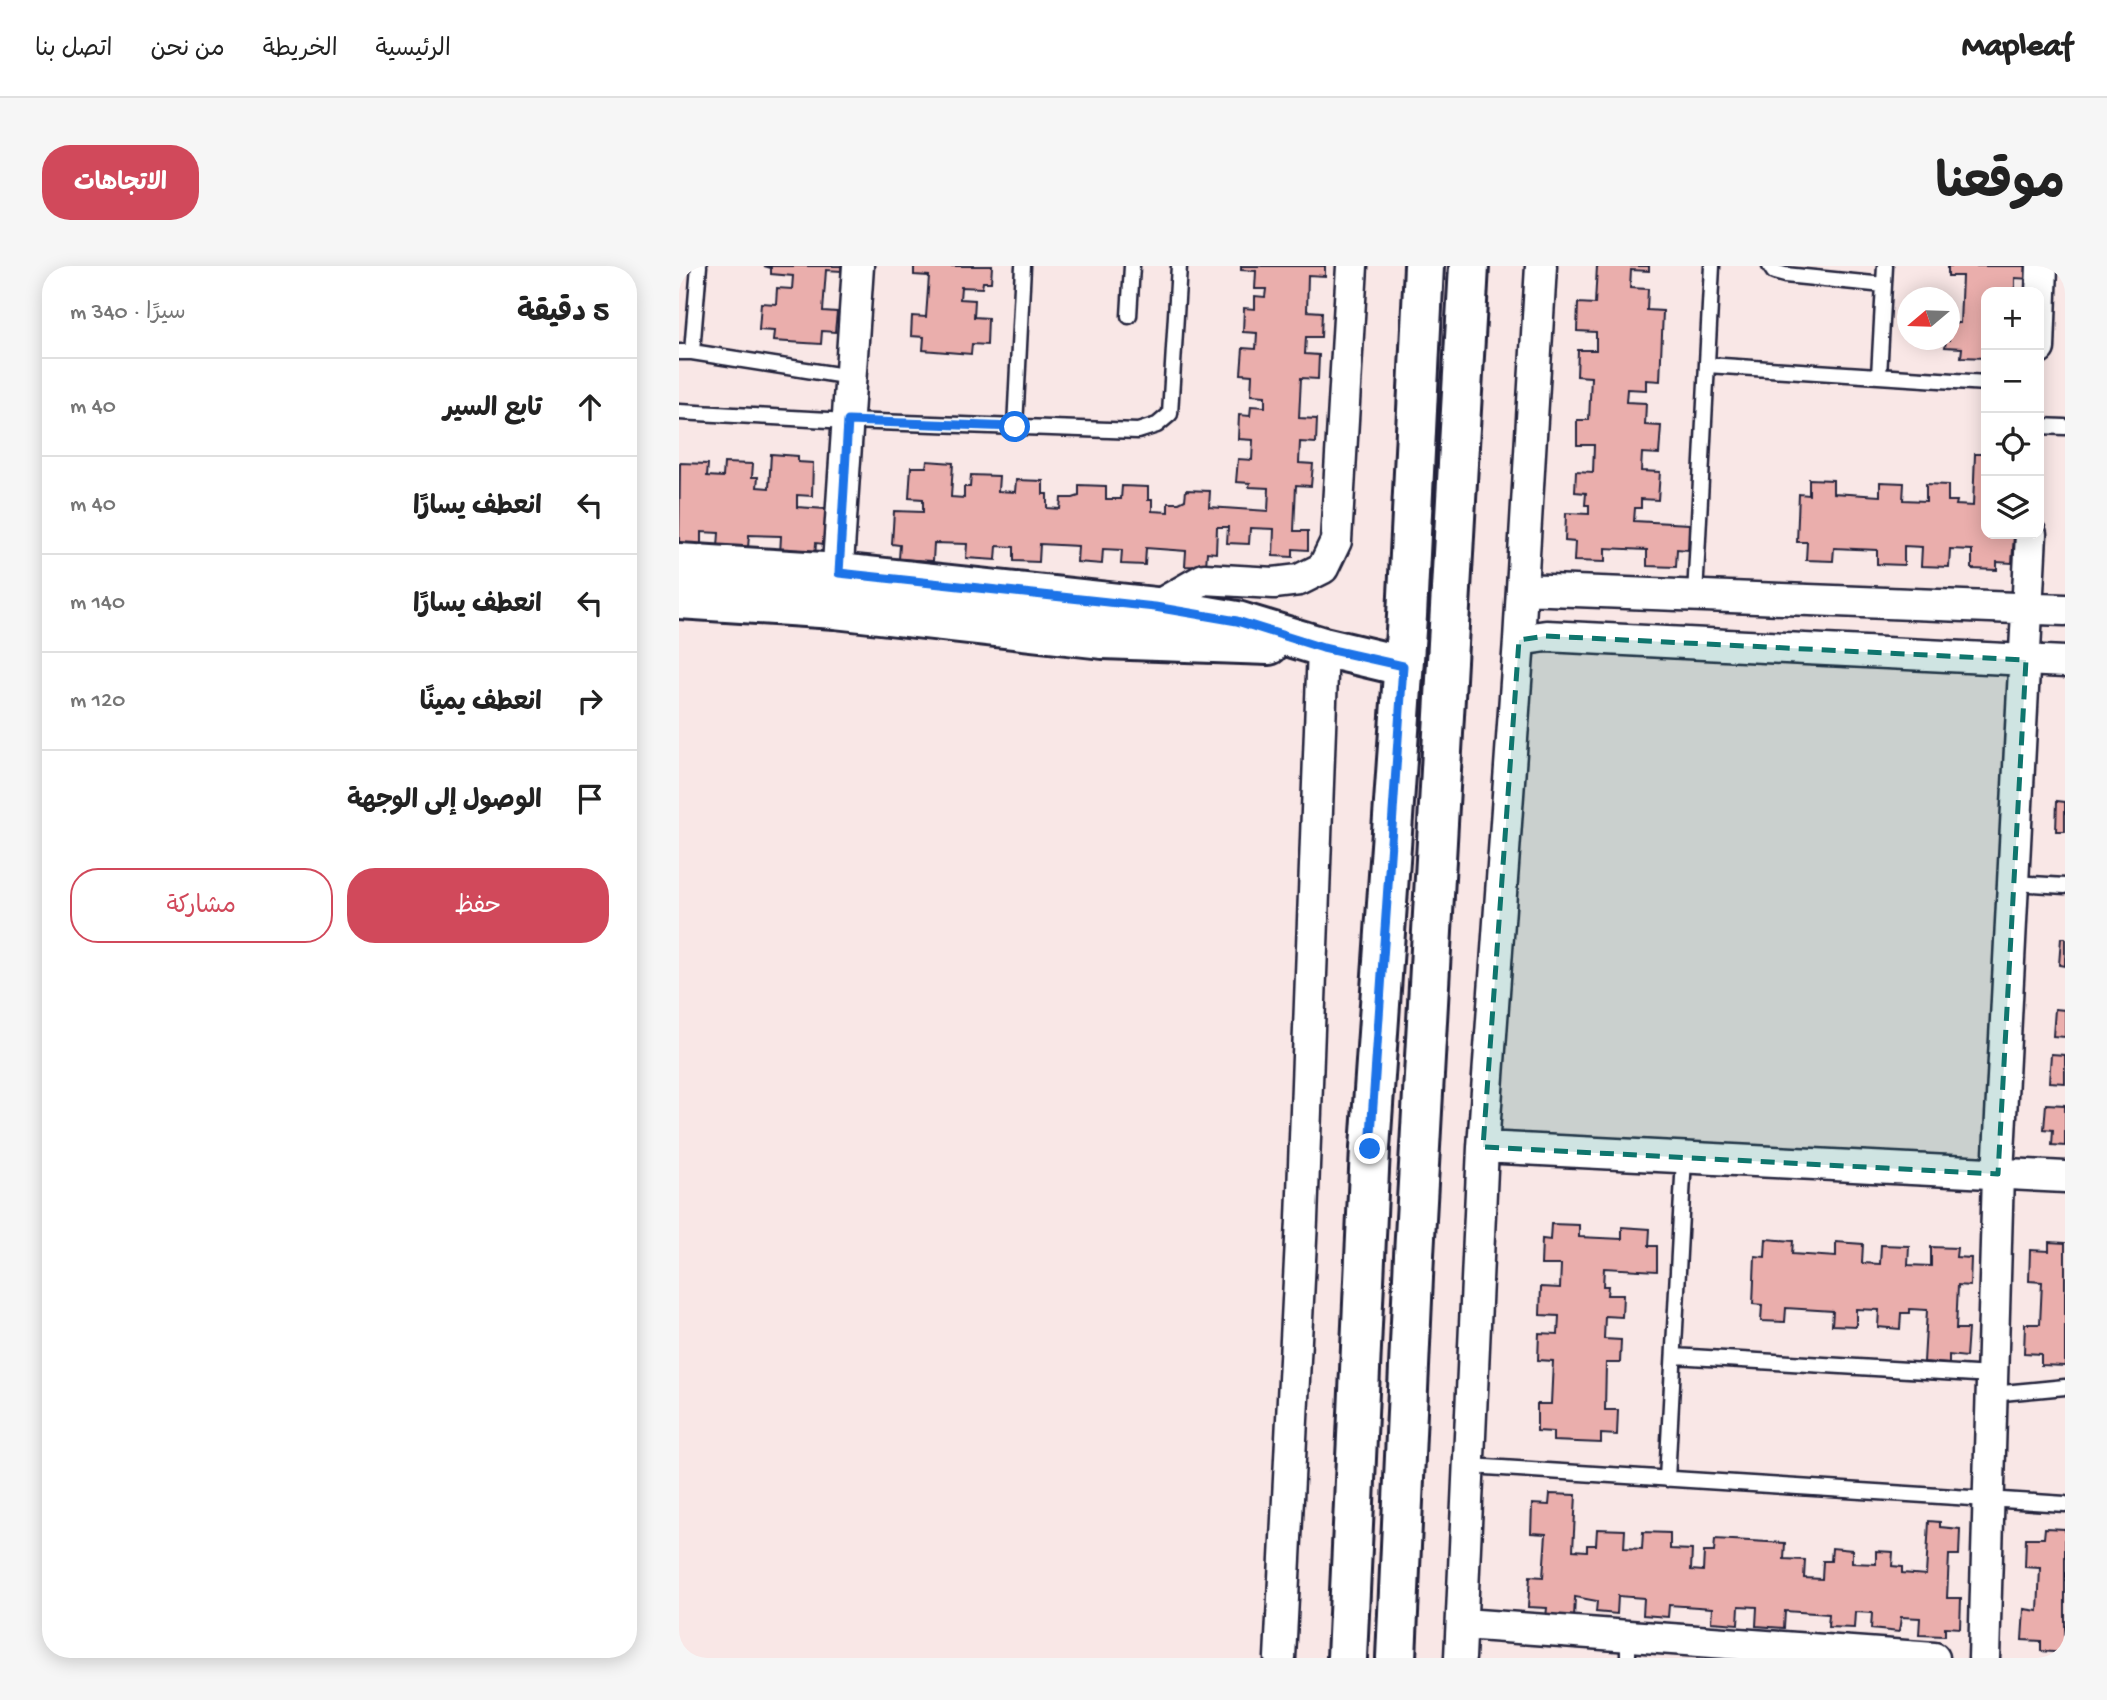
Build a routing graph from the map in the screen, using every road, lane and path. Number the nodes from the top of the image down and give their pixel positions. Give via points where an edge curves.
1 (699, 266) edge
2 (858, 266) edge
3 (1023, 266) edge
4 (1132, 266) edge
5 (1179, 266) edge
6 (1352, 266) edge
7 (1424, 266) edge
8 (1469, 266) edge
9 (1541, 266) edge
10 (1712, 266) edge
11 (1770, 266) edge
12 (1885, 266) edge
13 (2042, 266) edge
14 (1833, 273) edge
15 (1884, 285) junction
16 (2041, 287) edge
17 (1129, 316) dead end
18 (686, 352) edge
19 (1707, 365) junction
20 (1879, 376) junction
21 (851, 377) junction
22 (1981, 383) edge
23 (679, 412) edge
24 (848, 421) junction
25 (2044, 426) edge
26 (1015, 427) junction
27 (2065, 427) edge
28 (2031, 539) edge
29 (679, 563) edge
30 (1523, 589) junction
31 (837, 591) junction
32 (1695, 596) junction
33 (679, 599) edge
34 (1155, 607) junction
35 (2028, 609) junction
36 (2065, 610) edge
37 (1519, 640) junction
38 (1323, 648) junction
39 (2026, 660) junction
40 (2065, 662) edge
41 (1403, 666) junction
42 (2014, 883) junction
43 (2065, 886) edge
44 (1483, 1147) junction
45 (1684, 1157) junction
46 (1999, 1174) junction
47 (2065, 1177) edge
48 (1674, 1356) junction
49 (1992, 1385) junction
50 (2065, 1387) edge
51 (1469, 1466) junction
52 (1667, 1479) junction
53 (1988, 1500) junction
54 (2065, 1504) edge
55 (1463, 1624) junction
56 (1628, 1647) edge
57 (1280, 1658) edge
58 (1347, 1658) edge
59 (1396, 1658) edge
60 (1461, 1658) edge
61 (1934, 1658) edge
62 (1984, 1658) edge

1 - 18 lane
2 - 21 street
3 - 26 lane
4 - 17 lane
5 - 26 lane via 1170,414 1138,432
6 - 34 street via 1336,541 1323,568 1299,580 1274,583 1204,579
7 - 41 street
8 - 59 street
9 - 30 street
10 - 19 lane
11 - 14 lane via 1786,275
12 - 15 lane
13 - 16 street
14 - 15 lane
15 - 20 lane
18 - 21 lane
19 - 20 lane
19 - 32 lane
20 - 22 lane
21 - 24 street
23 - 24 lane
24 - 26 lane
24 - 31 street
25 - 27 lane
28 - 35 street
29 - 31 street
30 - 32 street
30 - 37 street
31 - 33 street
31 - 34 street
31 - 38 street via 1103,639
32 - 35 street
34 - 38 street via 1237,621
35 - 36 street
35 - 39 street
37 - 39 street via 1546,636
37 - 44 street
38 - 41 street
38 - 57 street
39 - 40 street
39 - 42 street
41 - 58 street via 1370,1149
42 - 43 lane
42 - 46 street
44 - 45 street
44 - 51 street
45 - 46 street
45 - 48 lane
46 - 47 street
46 - 49 street
48 - 49 lane
48 - 52 lane
49 - 50 lane
49 - 53 street
51 - 52 lane
51 - 55 street
52 - 53 lane
53 - 54 lane
53 - 62 street
55 - 56 street
55 - 60 street
56 - 61 street

